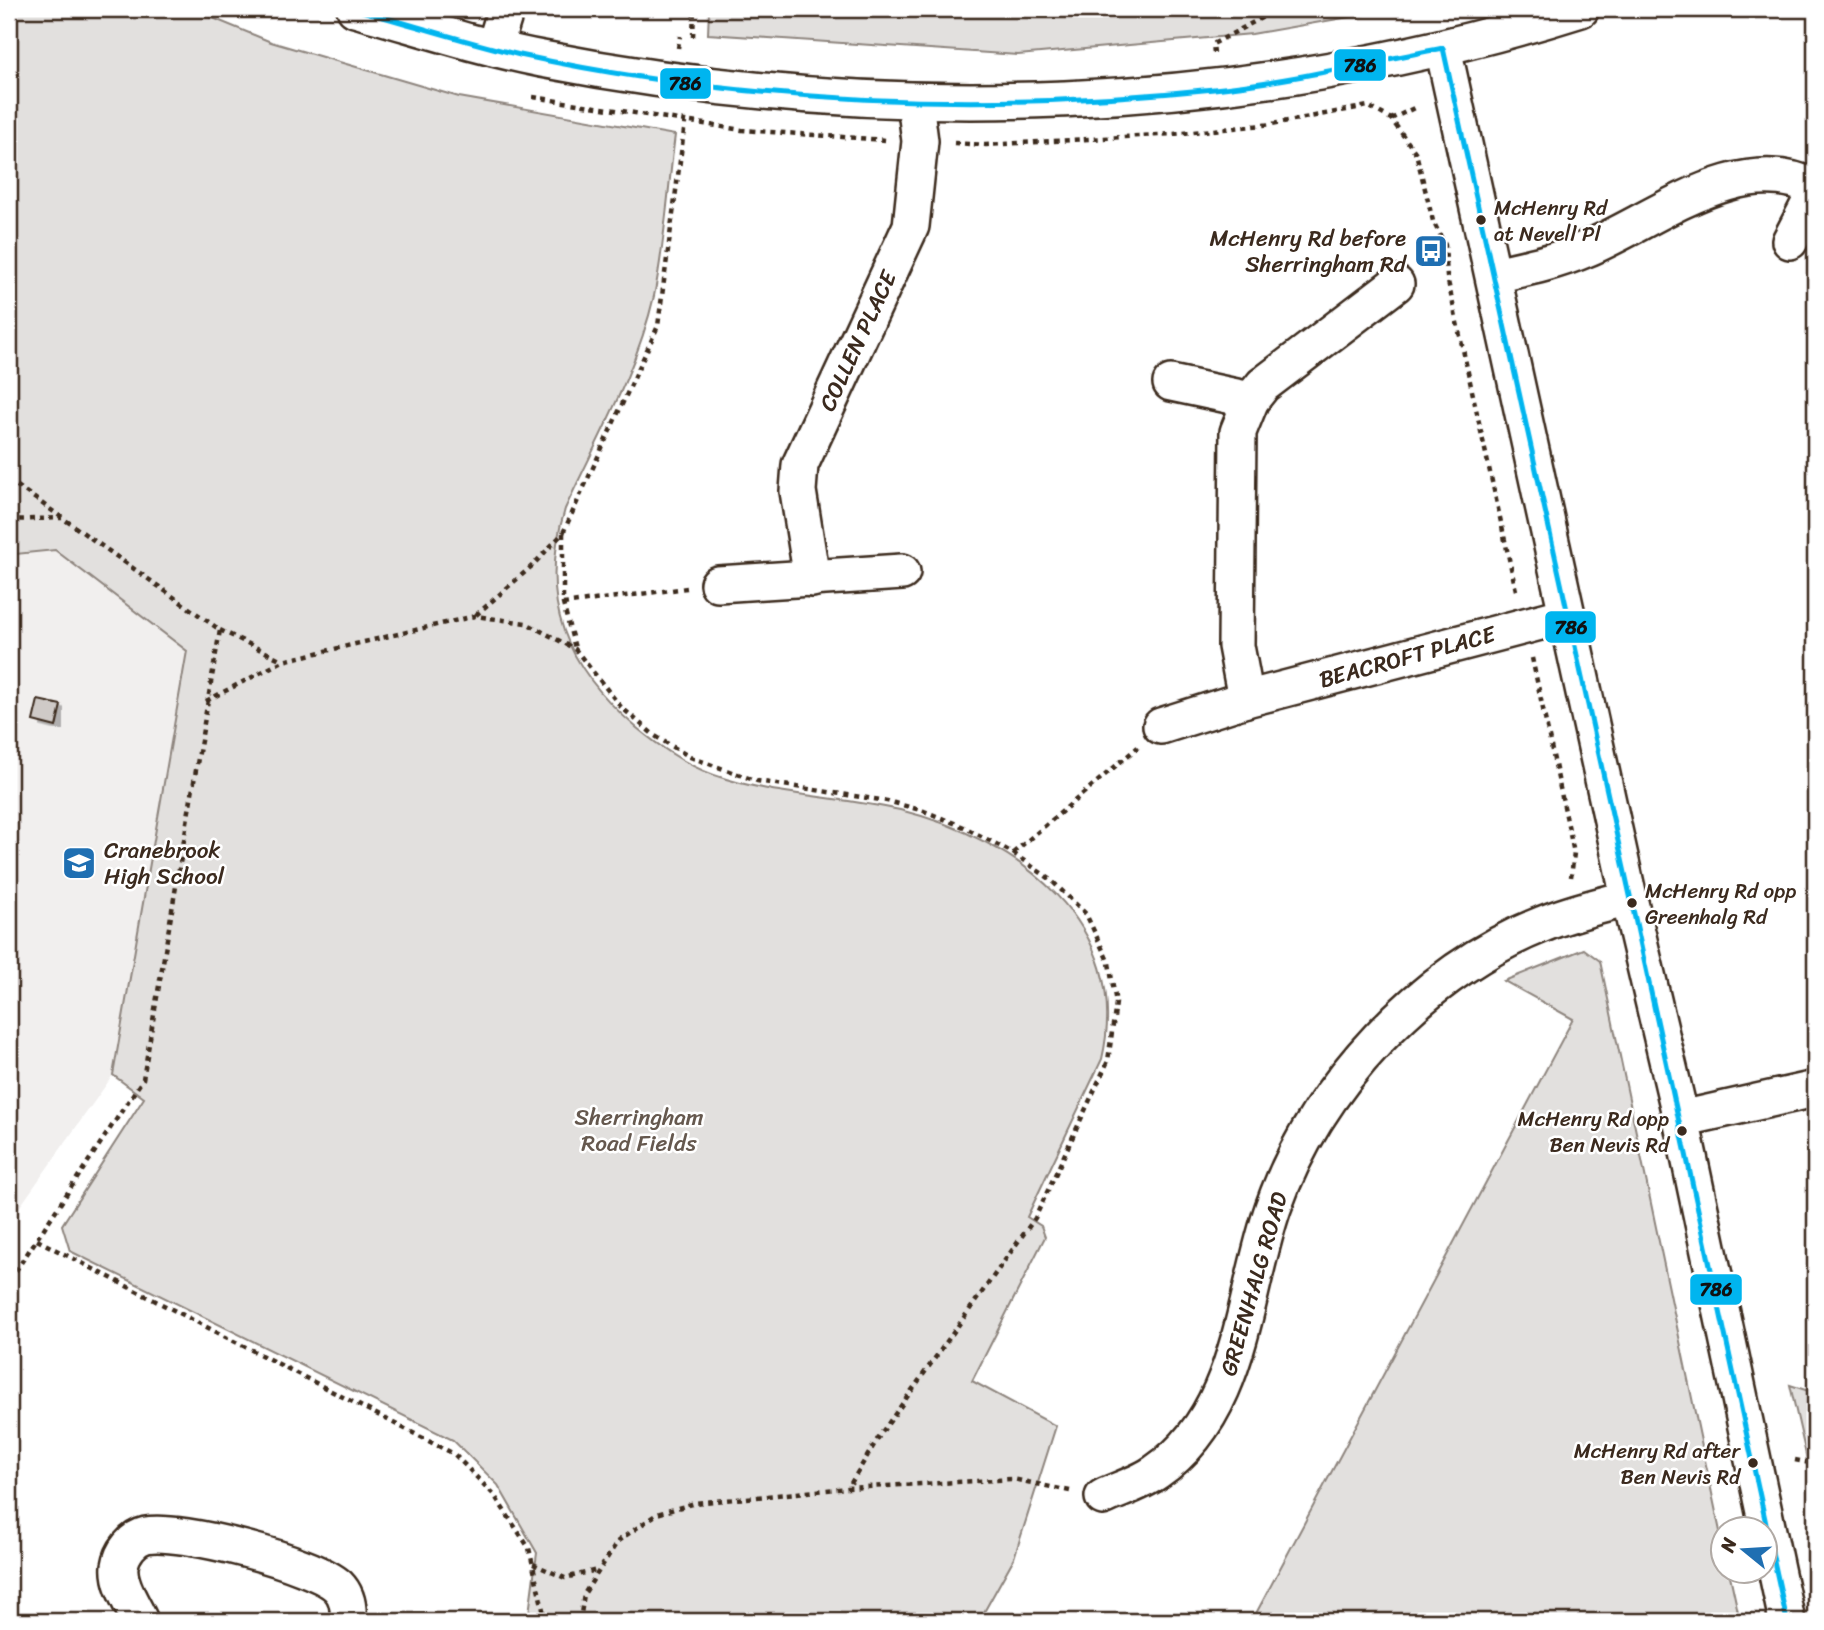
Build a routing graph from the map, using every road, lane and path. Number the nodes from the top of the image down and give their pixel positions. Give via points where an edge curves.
1 (355, 9) edge
2 (506, 9) edge
3 (694, 9) edge
4 (1278, 9) edge
5 (1581, 9) edge
6 (680, 36) dead end
7 (693, 37) dead end
8 (494, 48) junction
9 (678, 48) dead end
10 (1443, 48) junction
11 (1216, 89) junction
12 (533, 97) dead end
13 (915, 102) junction
14 (1415, 108) dead end
15 (1391, 119) junction
16 (685, 123) junction
17 (898, 141) dead end
18 (948, 143) dead end
19 (1815, 191) edge
20 (1790, 241) dead end
21 (1493, 275) junction
22 (1396, 284) dead end
23 (1171, 383) dead end
24 (1251, 400) junction
25 (9, 480) edge
26 (63, 519) junction
27 (9, 520) edge
28 (563, 533) junction
29 (902, 572) dead end
30 (811, 579) junction
31 (718, 584) joint
32 (563, 604) junction
33 (1520, 608) dead end
34 (1567, 615) junction
35 (475, 616) junction
36 (220, 630) junction
37 (576, 649) junction
38 (1531, 653) dead end
39 (283, 661) junction
40 (1246, 699) junction
41 (206, 701) junction
42 (1161, 726) joint
43 (1013, 853) junction
44 (1571, 877) dead end
45 (1629, 898) junction
46 (1815, 1090) edge
47 (1681, 1119) junction
48 (37, 1240) junction
49 (9, 1281) edge
50 (1795, 1460) dead end
51 (1815, 1464) edge
52 (848, 1488) junction
53 (1103, 1497) joint
54 (533, 1564) junction
55 (598, 1570) junction
56 (140, 1621) edge
57 (348, 1621) edge
58 (543, 1621) edge
59 (584, 1621) edge
60 (1787, 1621) edge

1 - 8 street
2 - 8 street
3 - 7 path
4 - 11 path via 1213,44
5 - 10 street
6 - 9 path
8 - 13 street via 673,79
10 - 11 street
10 - 21 street
11 - 13 street via 1079,99
12 - 16 path
13 - 30 street, COLLEN PLACE via 920,141 911,226 800,465
14 - 15 path
15 - 18 path via 1368,106 1272,124 1174,134 986,145
15 - 33 path via 1416,153 1433,222 1445,245 1447,277
16 - 17 path
16 - 28 path via 658,326
19 - 20 street
19 - 21 street via 1800,180 1778,176 1722,186 1688,197 1588,248 1544,265
21 - 34 street
22 - 24 street via 1274,375
23 - 24 street
24 - 40 street via 1238,432 1236,646
25 - 26 path
26 - 27 path
26 - 36 path
28 - 32 path
28 - 35 path
29 - 30 street
30 - 31 street
31 - 32 path
32 - 37 path
34 - 40 street, BEACROFT PLACE
34 - 45 street
35 - 37 path via 526,623
35 - 39 path
36 - 39 path
36 - 41 path
37 - 43 path via 621,707 655,736 690,757 757,781 924,811
38 - 44 path via 1574,853
39 - 41 path
40 - 42 street, BEACROFT PLACE
41 - 48 path via 143,1079
42 - 43 path
43 - 52 path via 1070,895 1097,935 1109,963 1116,1003 1108,1061 1035,1218 880,1435
45 - 47 street
45 - 53 street, GREENHALG ROAD via 1541,924 1461,968 1426,994 1353,1067 1286,1174 1264,1235 1225,1383 1212,1413 1154,1474
46 - 47 street
47 - 60 street
48 - 49 path
48 - 54 path via 454,1454 494,1495 529,1548
50 - 51 path
52 - 53 path via 1013,1479
52 - 55 path via 695,1503 657,1514 618,1541
54 - 55 path via 565,1578
54 - 58 path
55 - 59 path via 584,1594
56 - 57 street via 122,1584 120,1566 129,1546 156,1534 229,1545 309,1571 337,1586 345,1597

